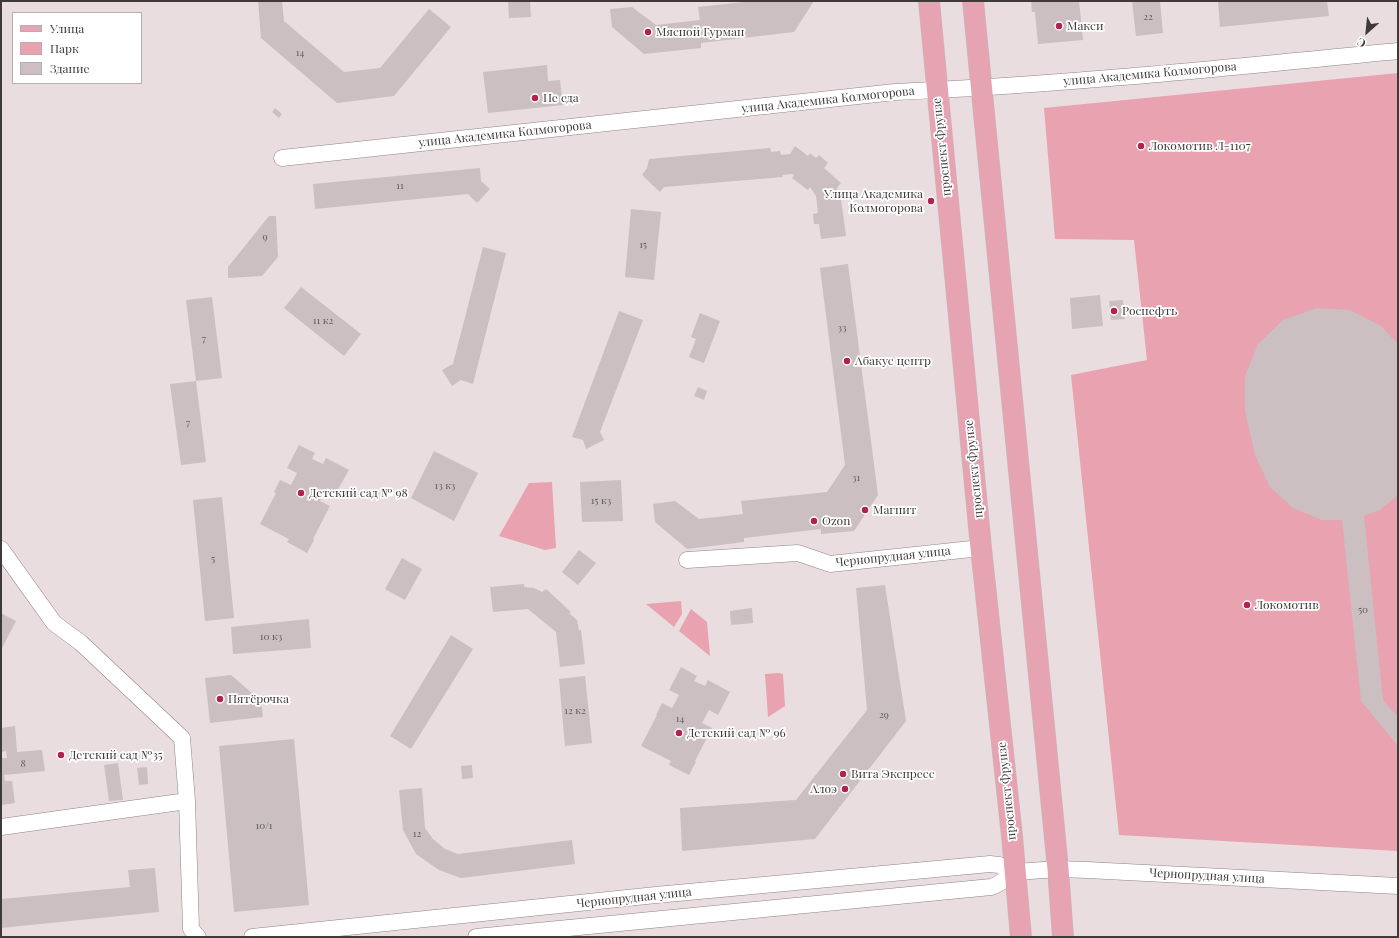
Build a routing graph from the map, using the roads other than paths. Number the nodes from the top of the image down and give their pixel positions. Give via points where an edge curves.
1 (929, 1) edge
2 (972, 1) edge
3 (1398, 50) edge
4 (981, 87) junction
5 (937, 90) junction
6 (282, 158) dead end
7 (981, 548) junction
8 (1, 549) edge
9 (687, 560) dead end
10 (187, 801) junction
11 (1, 827) edge
12 (1058, 869) junction
13 (1016, 872) junction
14 (1398, 886) edge
15 (198, 937) edge
16 (252, 937) edge
17 (476, 937) edge
18 (1021, 937) edge
19 (1063, 937) edge

1 - 5 main road, проспект Фрунзе
2 - 4 main road
3 - 4 street, улица Академика Колмогорова via 1181,72
4 - 5 street, улица Академика Колмогорова
4 - 12 main road
5 - 6 street, улица Академика Колмогорова via 895,92
5 - 7 main road, проспект Фрунзе
7 - 9 street, Чернопрудная улица via 830,564 798,553
7 - 13 main road, проспект Фрунзе
8 - 10 street via 54,622 81,643 182,738
10 - 11 street
10 - 15 street via 191,929
12 - 13 street, Чернопрудная улица
12 - 14 street, Чернопрудная улица
12 - 19 main road
13 - 16 street, Чернопрудная улица via 999,865 985,865 664,894
13 - 17 street, Чернопрудная улица via 998,886 991,887
13 - 18 main road, проспект Фрунзе

